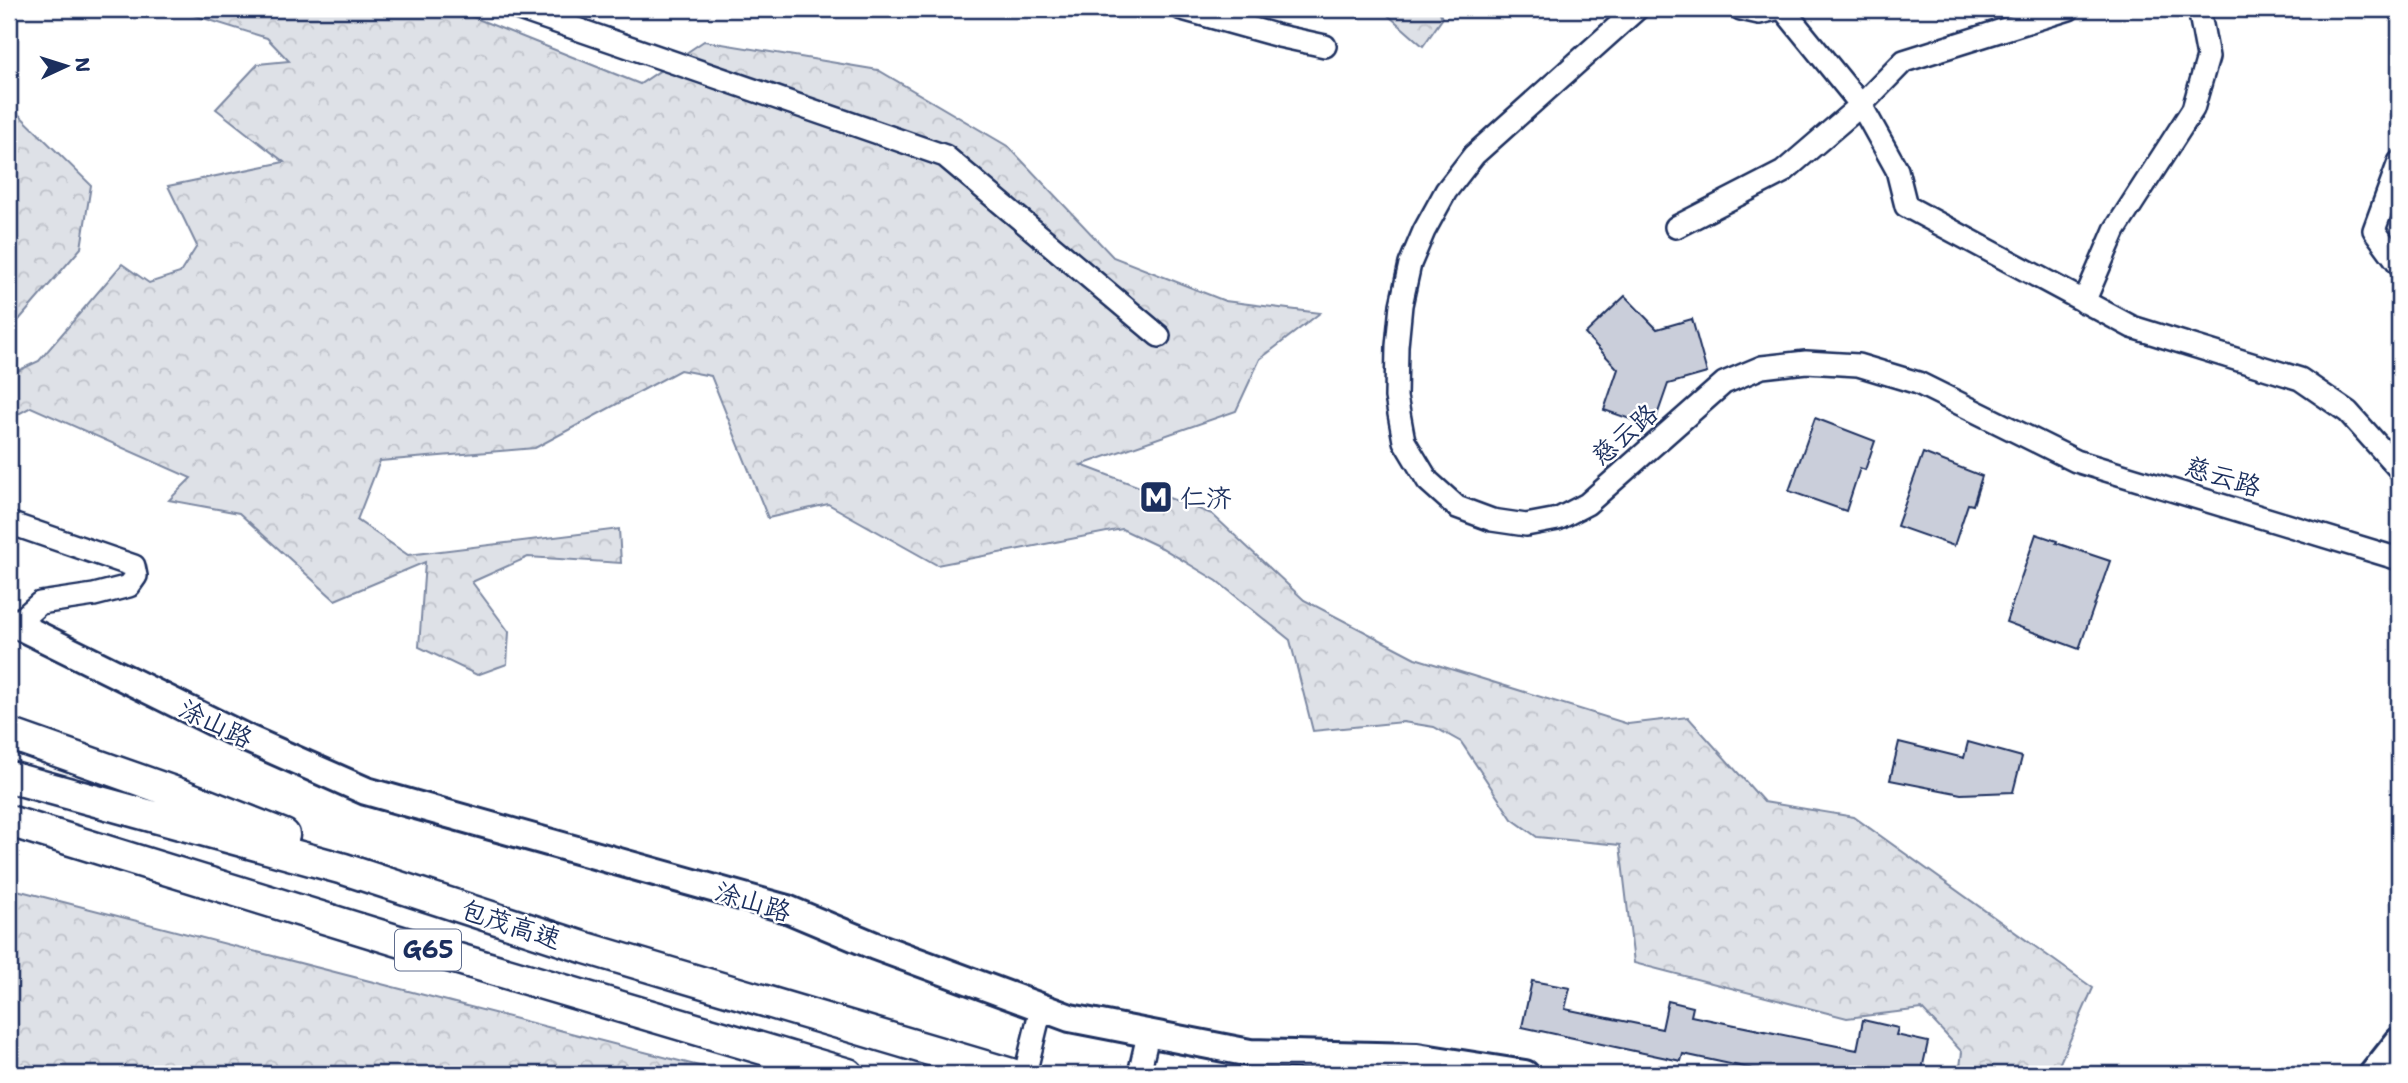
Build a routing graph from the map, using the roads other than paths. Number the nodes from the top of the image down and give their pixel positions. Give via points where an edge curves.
1 (519, 9) edge
2 (1182, 9) edge
3 (1637, 9) edge
4 (1741, 9) edge
5 (1776, 9) edge
6 (1783, 9) edge
7 (2069, 9) edge
8 (2199, 9) edge
9 (1325, 46) dead end
10 (1861, 105) junction
11 (2399, 162) edge
12 (1676, 228) dead end
13 (2399, 264) edge
14 (2084, 302) junction
15 (1159, 336) dead end
16 (2399, 469) edge
17 (9, 523) edge
18 (2399, 559) edge
19 (12, 623) edge
20 (9, 734) edge
21 (9, 777) edge
22 (9, 821) edge
23 (9, 837) edge
24 (503, 921) junction
25 (428, 950) junction
26 (1041, 1008) junction
27 (1148, 1035) junction
28 (2399, 1041) edge
29 (1418, 1065) edge
30 (848, 1074) edge
31 (1011, 1074) edge
32 (1026, 1074) edge
33 (1139, 1074) edge
34 (1525, 1074) edge
35 (2373, 1074) edge

1 - 15 street via 945,156
2 - 9 street
3 - 18 street, 慈云路 via 1474,155 1446,191 1410,264 1396,346 1396,397 1404,441 1428,481 1457,507 1492,520 1526,525 1558,519 1587,503 1724,383 1762,367 1806,362 1858,365 1918,383 2076,461
4 - 5 street via 1759,13
6 - 10 street
7 - 10 street via 1904,61
8 - 14 street via 2208,57 2193,109 2115,230
10 - 12 street via 1783,172
10 - 14 street via 1897,170 1906,206
11 - 13 street via 2374,230
14 - 16 street via 2132,327 2300,379 2348,412
17 - 19 street via 134,566 135,576 130,586 40,603
19 - 26 main road, 涂山路 via 248,739 366,791 787,909
20 - 24 highway via 185,796
21 - 24 highway, 包茂高速 / G65 via 344,869
22 - 25 highway, 包茂高速 / G65
23 - 25 highway
24 - 31 highway, 包茂高速 / G65
25 - 30 highway, 包茂高速 / G65
26 - 27 main road, 涂山路
26 - 32 street
27 - 29 main road, 涂山路 via 1250,1053
27 - 33 street
28 - 35 main road
29 - 34 main road, 涂山路

